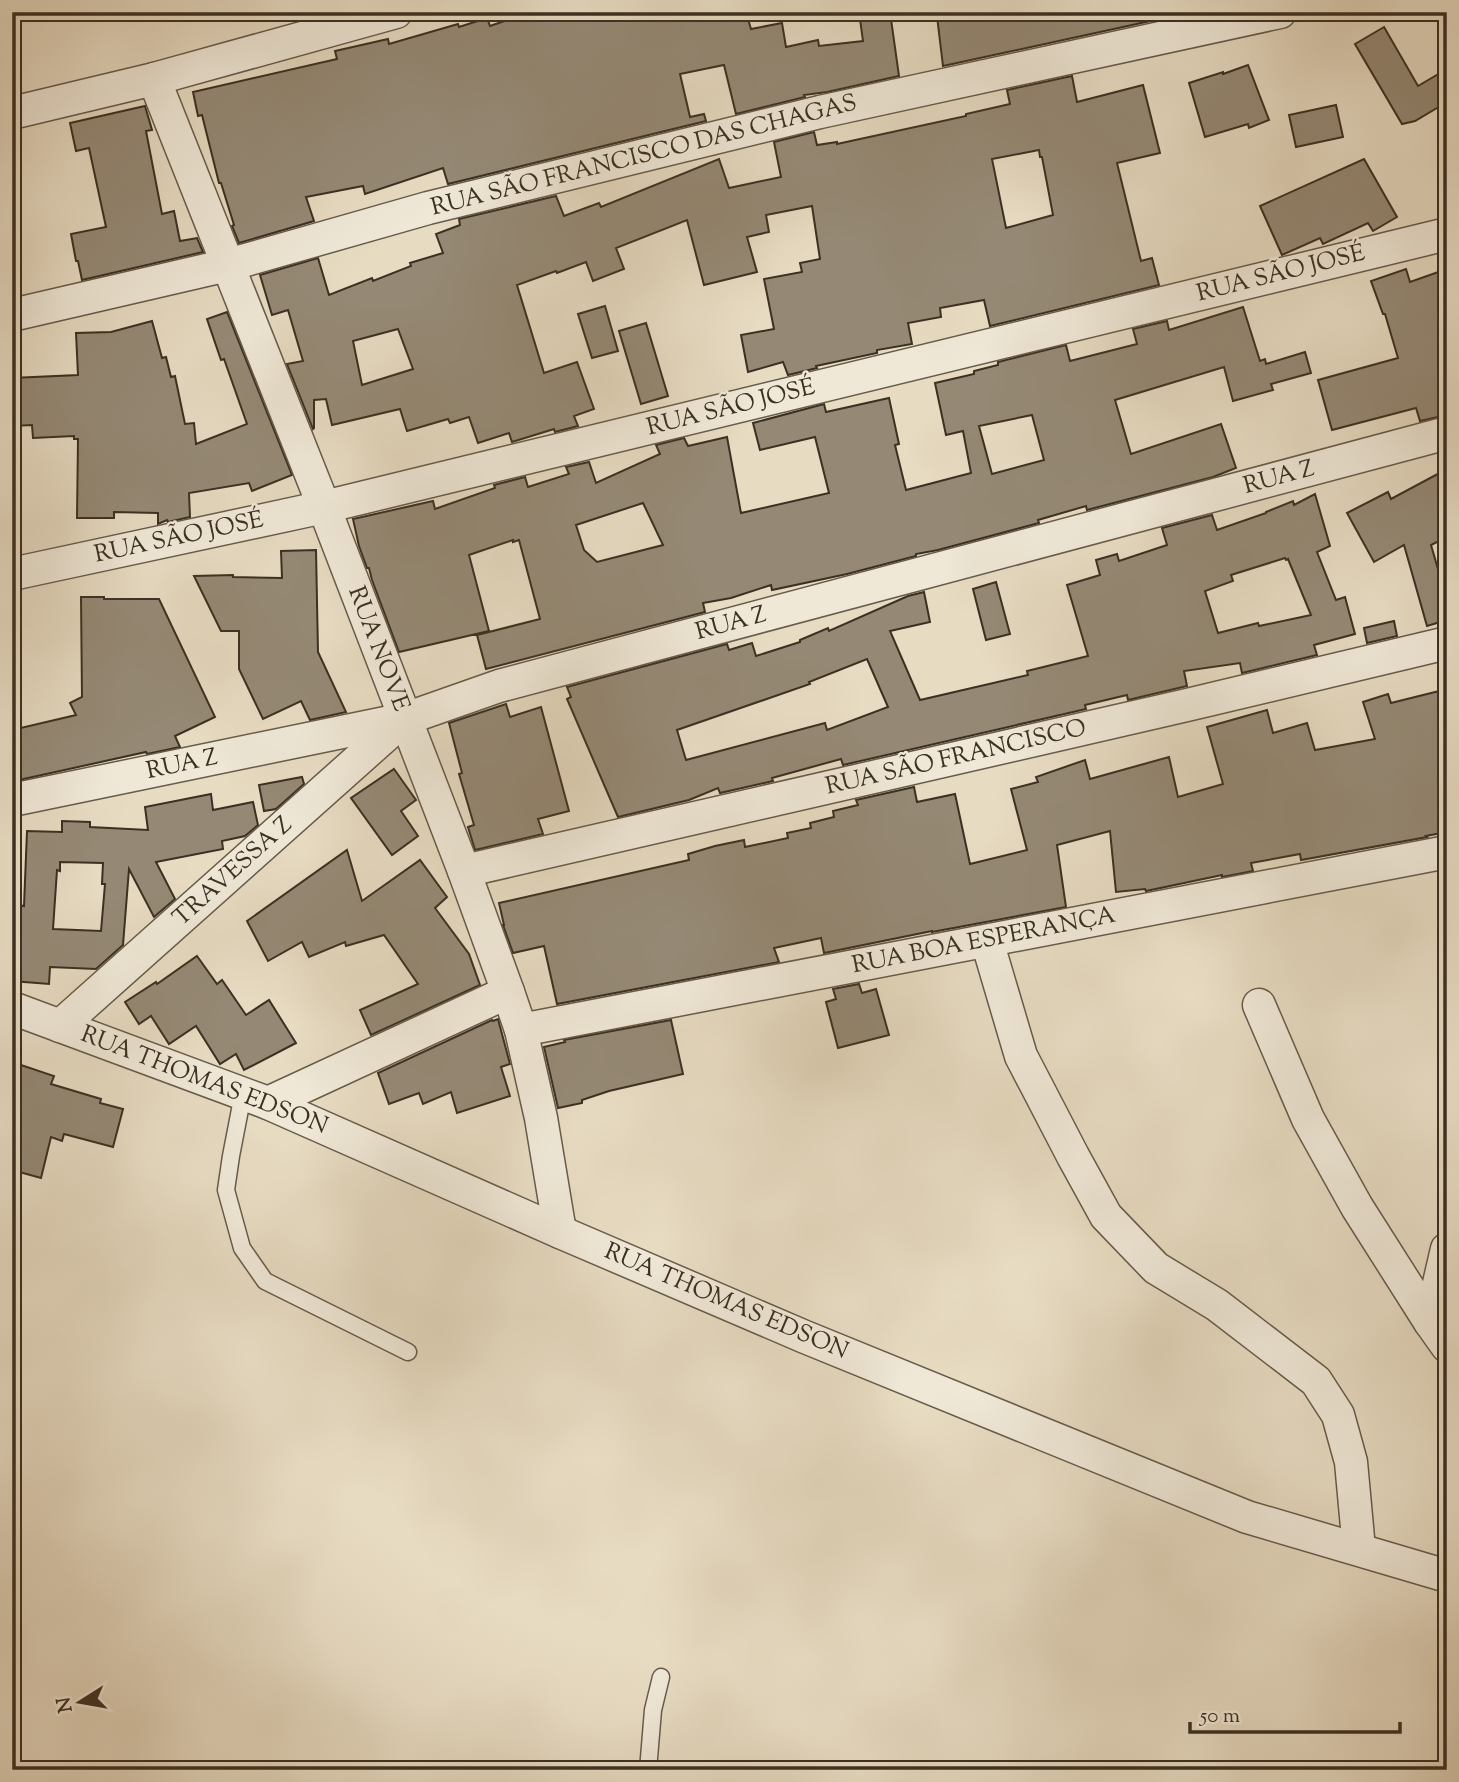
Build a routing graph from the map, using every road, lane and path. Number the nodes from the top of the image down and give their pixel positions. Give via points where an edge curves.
1 (396, 12) edge
2 (1280, 12) edge
3 (154, 79) junction
4 (12, 113) edge
5 (1447, 234) edge
6 (228, 265) junction
7 (12, 315) edge
8 (1447, 433) edge
9 (324, 507) junction
10 (12, 574) edge
11 (1447, 643) edge
12 (405, 719) junction
13 (12, 800) edge
14 (1447, 852) edge
15 (464, 871) junction
16 (987, 941) junction
17 (508, 992) junction
18 (1259, 1004) dead end
19 (12, 1007) edge
20 (61, 1026) junction
21 (521, 1030) junction
22 (255, 1098) junction
23 (561, 1232) junction
24 (1447, 1248) edge
25 (1438, 1334) edge
26 (408, 1352) dead end
27 (1359, 1549) junction
28 (1447, 1576) edge
29 (661, 1677) dead end
30 (648, 1770) edge

1 - 3 street
2 - 6 street, RUA SÃO FRANCISCO DAS CHAGAS via 793,119 428,208
3 - 4 street
3 - 6 street, RUA NOVE
5 - 9 street, RUA SÃO JOSÉ
6 - 7 street, RUA SÃO FRANCISCO DAS CHAGAS
6 - 9 street, RUA NOVE
8 - 12 street, RUA Z via 513,682
9 - 10 street, RUA SÃO JOSÉ
9 - 12 street, RUA NOVE
11 - 15 street, RUA SÃO FRANCISCO
12 - 13 street, RUA Z
12 - 15 street, RUA NOVE
12 - 20 street, TRAVESSA Z
14 - 16 street, RUA BOA ESPERANÇA
15 - 17 street, RUA NOVE
16 - 21 street, RUA BOA ESPERANÇA
16 - 27 street via 1021,1056 1106,1216 1156,1268 1217,1304 1316,1381 1338,1415 1351,1462
17 - 21 street, RUA NOVE
17 - 22 street
18 - 25 street via 1308,1119 1357,1207
19 - 20 street, RUA THOMAS EDSON
20 - 22 street, RUA THOMAS EDSON
21 - 23 street, RUA NOVE
22 - 23 street, RUA THOMAS EDSON
22 - 26 lane via 231,1156 226,1190 242,1248 265,1281
23 - 27 street, RUA THOMAS EDSON via 1247,1517
24 - 25 street
27 - 28 street, RUA THOMAS EDSON
29 - 30 lane

